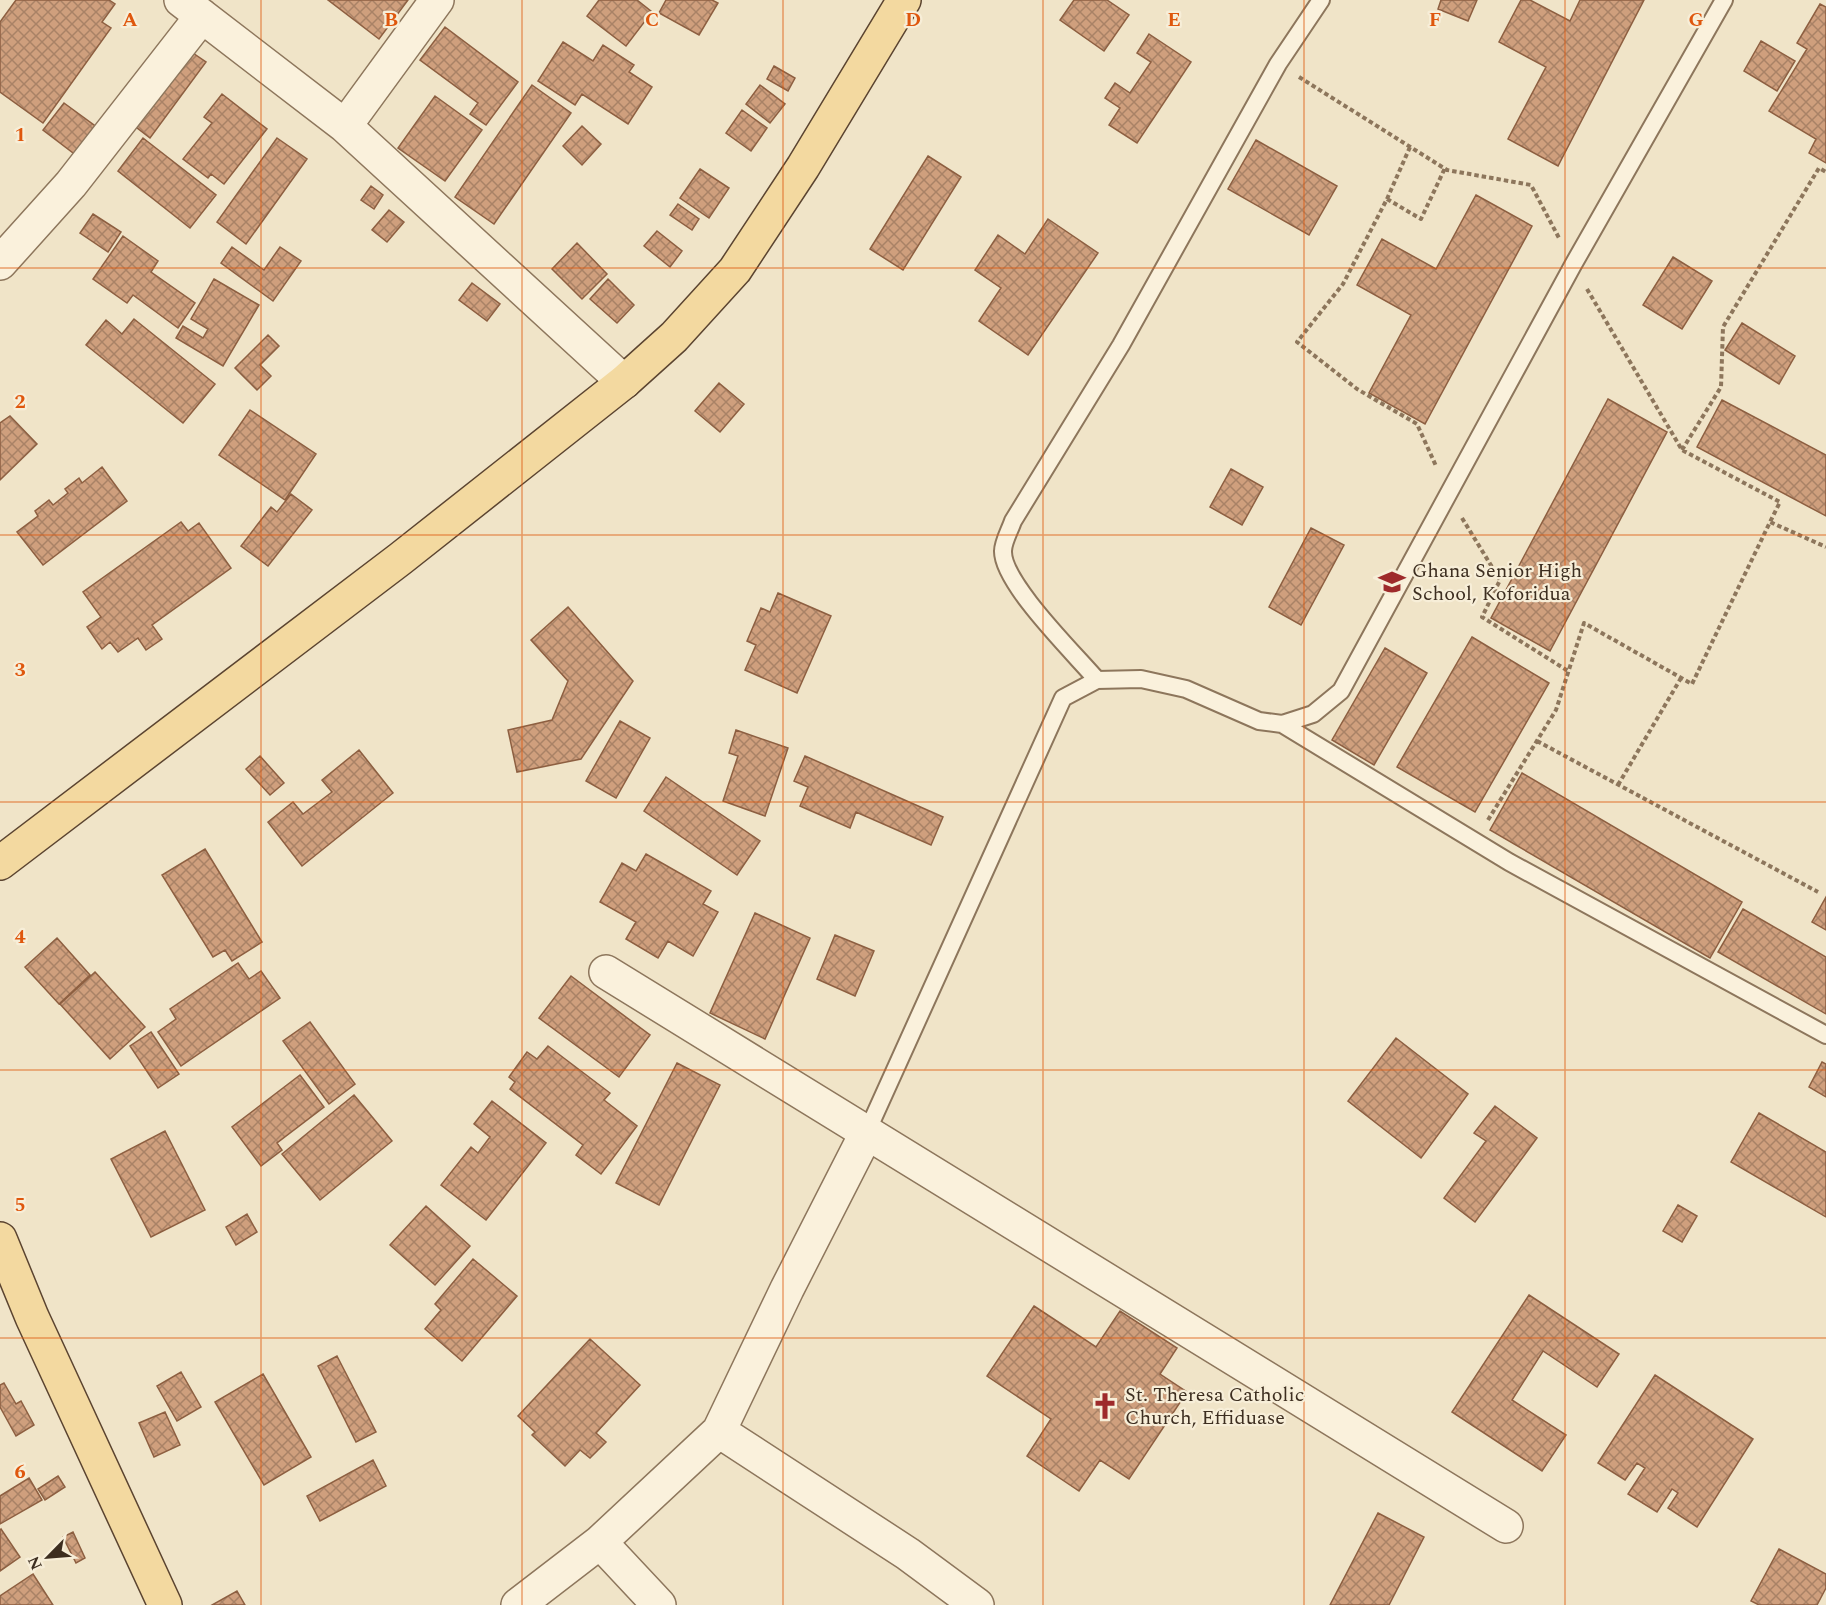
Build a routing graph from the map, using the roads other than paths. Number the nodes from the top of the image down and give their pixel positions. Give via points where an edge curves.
1 (438, 0) edge
2 (904, 0) edge
3 (1321, 0) edge
4 (1724, 0) edge
5 (191, 8) edge
6 (345, 126) junction
7 (0, 263) edge
8 (624, 382) junction
9 (1097, 680) junction
10 (1282, 723) junction
11 (0, 863) edge
12 (606, 972) dead end
13 (1826, 1035) edge
14 (866, 1134) junction
15 (0, 1239) edge
16 (719, 1431) junction
17 (1506, 1526) dead end
18 (600, 1542) junction
19 (165, 1605) edge
20 (518, 1605) edge
21 (658, 1605) edge
22 (977, 1605) edge

1 - 6 street
2 - 8 main road via 735,270 674,337
3 - 9 lane via 1278,64 1121,345 1013,521 1003,551 1008,571 1029,602
4 - 10 lane via 1573,265 1341,691 1313,714
5 - 6 street
5 - 7 street via 71,184
6 - 8 street
8 - 11 main road via 400,559
9 - 10 lane via 1141,679 1186,689 1237,714
9 - 14 lane via 1064,698
10 - 13 lane via 1475,841
12 - 14 street
14 - 16 street
14 - 17 street
15 - 19 main road
16 - 18 street
16 - 22 street via 908,1554
18 - 20 street
18 - 21 street

